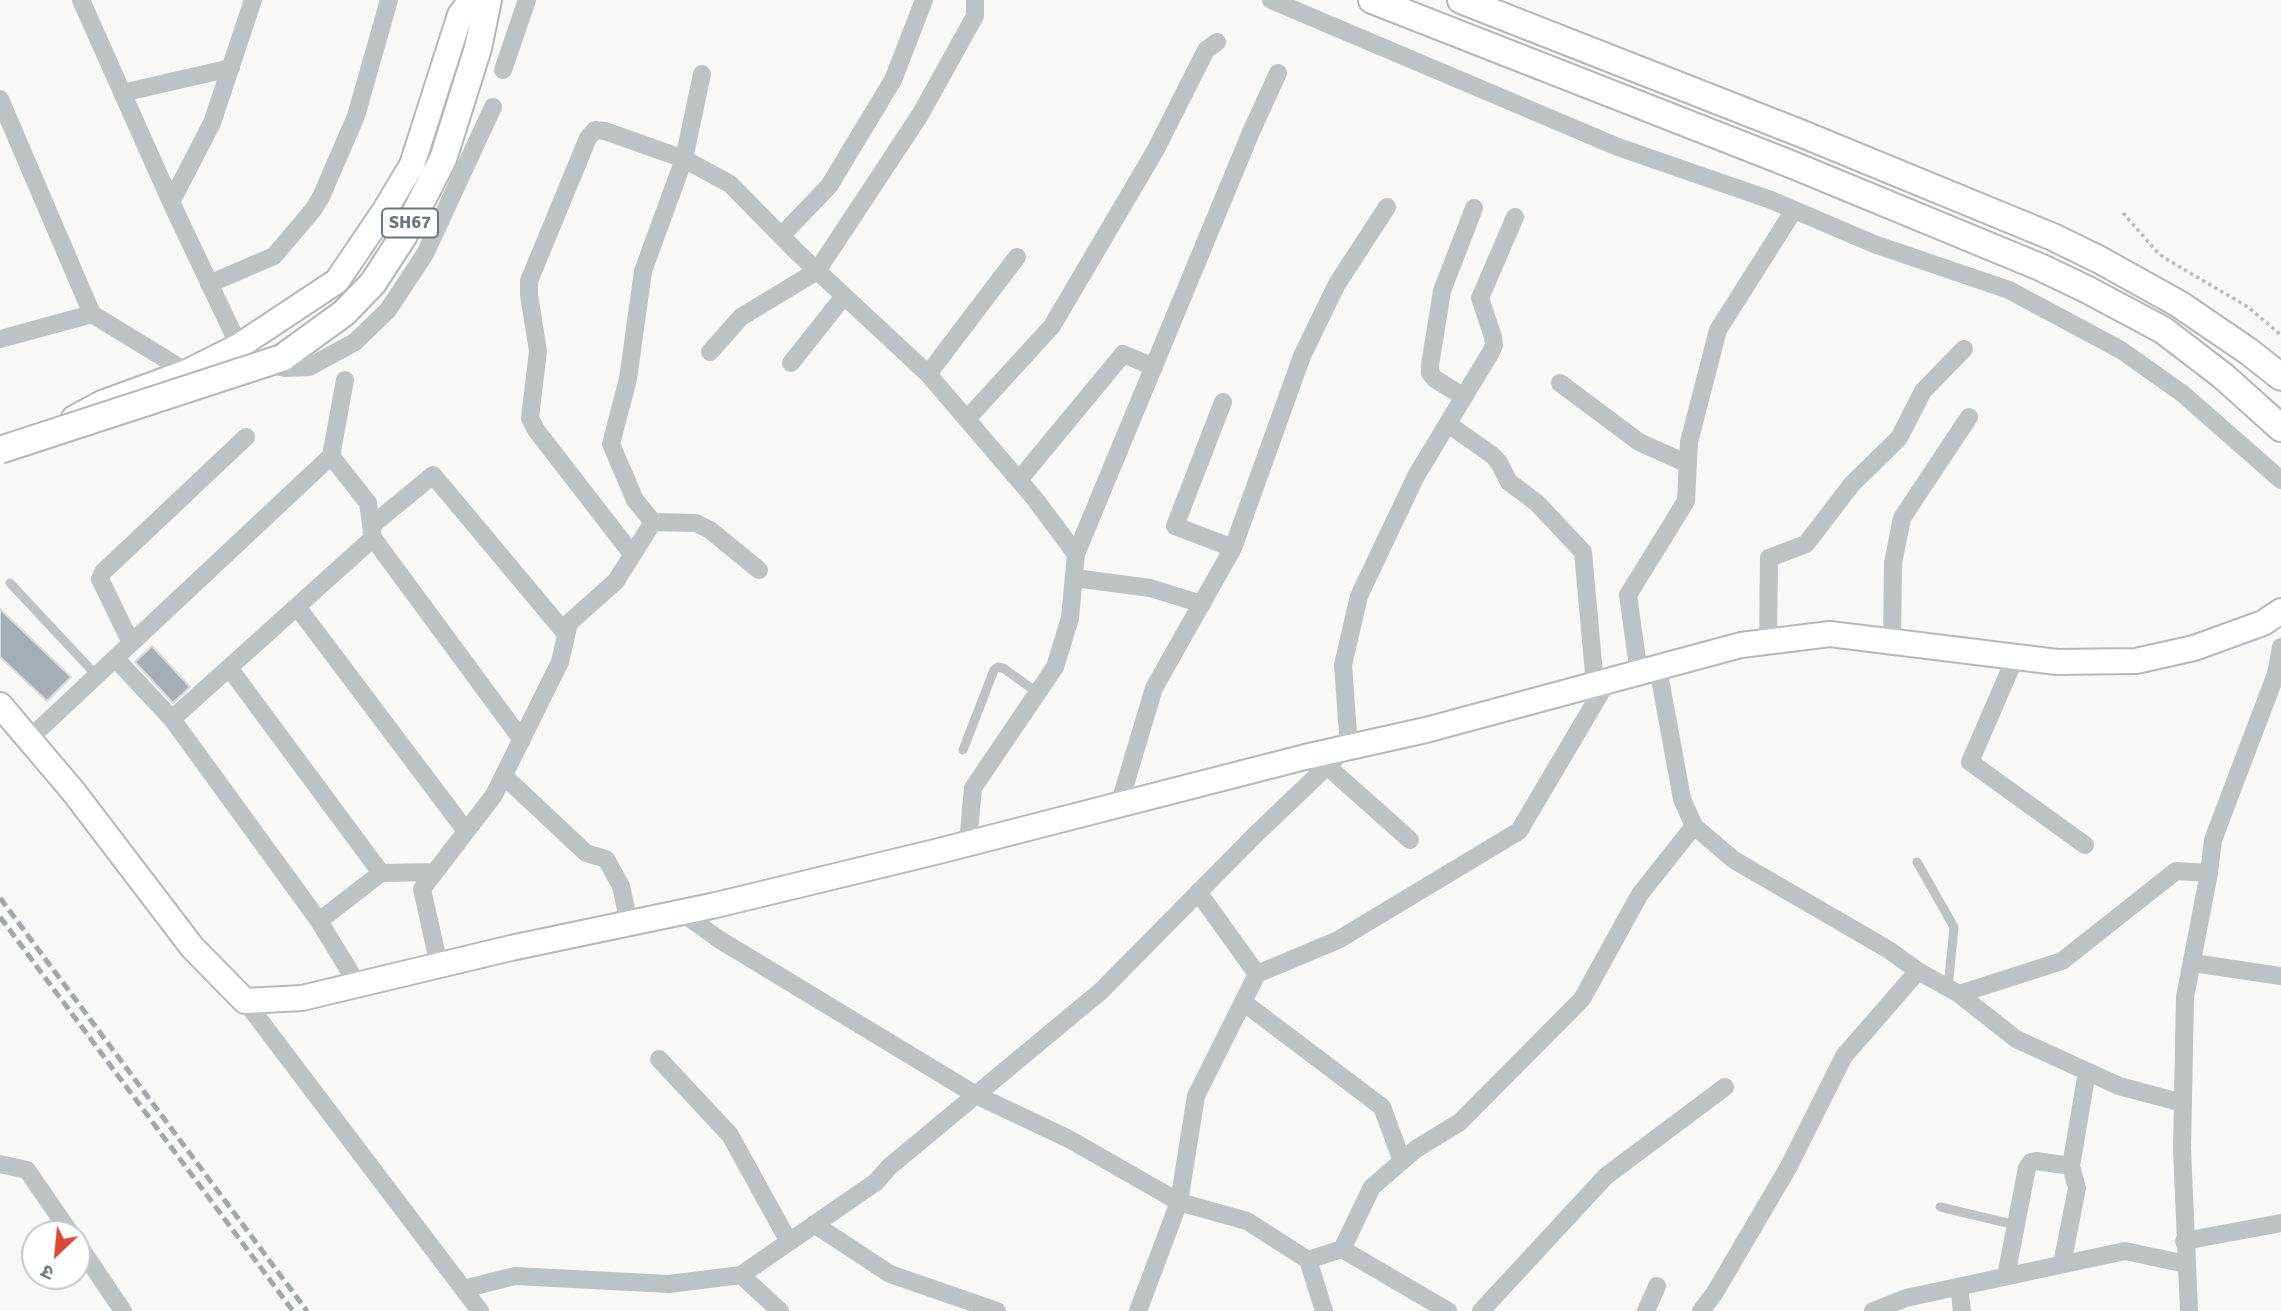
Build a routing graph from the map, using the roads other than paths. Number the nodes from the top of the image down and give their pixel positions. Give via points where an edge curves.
1 (81, 0) edge
2 (253, 0) edge
3 (389, 0) edge
4 (471, 0) edge
5 (488, 0) edge
6 (527, 0) edge
7 (924, 0) edge
8 (975, 0) edge
9 (1271, 0) edge
10 (1372, 0) edge
11 (1461, 0) edge
12 (1217, 42) dead end
13 (231, 68) junction
14 (503, 70) dead end
15 (1278, 73) dead end
16 (702, 74) dead end
17 (122, 93) junction
18 (0, 99) edge
19 (493, 107) dead end
20 (684, 159) junction
21 (171, 202) junction
22 (1387, 207) dead end
23 (1474, 208) dead end
24 (1794, 209) junction
25 (1514, 217) dead end
26 (781, 236) junction
27 (1017, 257) dead end
28 (817, 271) junction
29 (209, 284) junction
30 (844, 296) junction
31 (92, 314) junction
32 (0, 339) edge
33 (239, 346) junction
34 (1964, 349) dead end
35 (710, 352) dead end
36 (792, 363) dead end
37 (1154, 367) junction
38 (187, 372) junction
39 (928, 374) junction
40 (2281, 377) edge
41 (345, 380) dead end
42 (1560, 383) dead end
43 (1464, 397) junction
44 (1223, 402) dead end
45 (1969, 417) dead end
46 (967, 419) junction
47 (1448, 424) junction
48 (2281, 428) edge
49 (246, 438) dead end
50 (0, 450) edge
51 (331, 456) junction
52 (0, 458) edge
53 (1688, 464) junction
54 (1019, 480) junction
55 (2281, 480) edge
56 (653, 522) junction
57 (372, 532) junction
58 (1233, 548) junction
59 (632, 554) junction
60 (1076, 554) junction
61 (759, 570) dead end
62 (1075, 578) junction
63 (10, 583) dead end
64 (1202, 604) junction
65 (298, 608) junction
66 (2281, 611) edge
67 (566, 634) junction
68 (1768, 642) junction
69 (131, 643) junction
70 (1892, 643) junction
71 (2281, 647) edge
72 (115, 658) junction
73 (2015, 658) junction
74 (230, 669) junction
75 (1648, 671) junction
76 (97, 676) junction
77 (1601, 684) junction
78 (1038, 693) junction
79 (0, 705) edge
80 (172, 719) junction
81 (29, 739) junction
82 (522, 740) junction
83 (1347, 747) junction
84 (963, 750) dead end
85 (1327, 766) junction
86 (504, 776) junction
87 (1119, 805) junction
88 (1694, 826) junction
89 (466, 831) junction
90 (1410, 840) dead end
91 (968, 843) junction
92 (2085, 845) dead end
93 (1917, 862) dead end
94 (435, 872) junction
95 (381, 873) junction
96 (2209, 873) junction
97 (1198, 892) junction
98 (681, 912) junction
99 (318, 921) junction
100 (629, 923) junction
101 (2193, 963) junction
102 (439, 965) junction
103 (1918, 971) junction
104 (1257, 974) junction
105 (2281, 976) edge
106 (358, 985) junction
107 (1954, 991) junction
108 (245, 1001) junction
109 (1243, 1002) junction
110 (659, 1059) dead end
111 (2087, 1072) junction
112 (1725, 1087) dead end
113 (976, 1095) junction
114 (2183, 1103) junction
115 (1402, 1161) junction
116 (0, 1164) edge
117 (2071, 1167) junction
118 (1179, 1202) junction
119 (1940, 1208) dead end
120 (61, 1220) edge
121 (2281, 1223) edge
122 (814, 1224) junction
123 (2016, 1225) junction
124 (2184, 1241) junction
125 (789, 1242) junction
126 (1342, 1249) junction
127 (1308, 1260) junction
128 (91, 1263) edge
129 (2062, 1264) junction
130 (2186, 1264) junction
131 (741, 1275) junction
132 (2006, 1276) junction
133 (1657, 1286) dead end
134 (1959, 1287) junction
135 (463, 1289) junction
136 (124, 1311) edge
137 (480, 1311) edge
138 (780, 1311) edge
139 (998, 1311) edge
140 (1138, 1311) edge
141 (1324, 1311) edge
142 (1448, 1311) edge
143 (1481, 1311) edge
144 (1646, 1311) edge
145 (1701, 1311) edge
146 (1873, 1311) edge
147 (1962, 1311) edge
148 (2189, 1311) edge

1 - 17 street
2 - 13 street
3 - 29 street via 356,116 313,210 274,256
4 - 33 main road via 460,15 412,166 385,210 337,281
5 - 50 main road, SH67, bridge via 443,159 404,235 373,283 344,313 282,358
6 - 14 street
7 - 26 street via 898,72 829,186
8 - 28 street via 975,16 920,116
9 - 24 street via 1618,148
10 - 48 main road via 2040,267 2163,330
11 - 40 main road via 2053,237 2179,304
12 - 46 street via 1206,50 1154,151 1052,326
13 - 17 street
13 - 21 street via 212,123
15 - 37 street
16 - 20 street
17 - 21 street
18 - 31 street
19 - 33 street via 425,254 388,310 355,342 309,367 297,368 255,359
20 - 26 street via 730,184
20 - 56 street via 643,271 628,379 611,444 635,500
20 - 59 street via 595,130 529,281 538,351 530,418
21 - 29 street
22 - 58 street via 1337,284 1302,356
23 - 43 street via 1442,290 1430,365 1435,379
24 - 53 street via 1718,330 1689,442
24 - 55 street via 1886,249 1995,284 2113,345 2183,394
25 - 43 street via 1480,298 1494,345
26 - 28 street
27 - 39 street
28 - 30 street
28 - 35 street via 741,317
29 - 33 street
30 - 36 street
30 - 39 street
31 - 32 street
31 - 38 street
33 - 38 main road
34 - 68 street via 1923,391 1899,438 1852,484 1806,544 1769,558
37 - 54 street via 1123,354
37 - 60 street
38 - 52 main road via 102,403
39 - 46 street
41 - 51 street
42 - 53 street via 1639,442
43 - 47 street
44 - 58 street via 1175,526
45 - 70 street via 1902,518 1893,563
46 - 54 street
47 - 77 street via 1492,455 1505,478 1537,503 1583,552
47 - 83 street via 1416,476 1359,596 1343,665
49 - 69 street via 103,572 100,579
51 - 57 street via 368,503
51 - 69 street
53 - 75 street via 1686,501 1628,595
54 - 60 street
56 - 59 street
56 - 61 street via 696,523
57 - 65 street
57 - 67 street via 433,475
57 - 82 street
58 - 64 street
59 - 67 street via 616,581 569,623
60 - 62 street
62 - 64 street via 1150,588
62 - 78 street via 1070,618 1055,667
63 - 76 lane
64 - 87 street via 1154,688
65 - 74 street
65 - 89 street
66 - 73 main road via 2263,623 2194,648 2136,661
67 - 82 street via 560,662
68 - 70 main road via 1830,634
68 - 75 main road
69 - 72 street
70 - 73 main road
71 - 96 street via 2276,674 2213,840
72 - 76 street
72 - 80 street
73 - 92 street via 1970,762
74 - 80 street
74 - 95 street
75 - 77 main road
75 - 88 street via 1682,799
76 - 81 street
77 - 83 main road
77 - 104 street via 1519,831 1338,940
78 - 84 lane via 1003,668 994,670
78 - 91 street via 973,788
79 - 81 main road
80 - 99 street
81 - 108 main road via 192,947
82 - 86 street
83 - 85 street
83 - 87 main road
85 - 90 street
85 - 97 street
86 - 89 street
86 - 100 street via 586,853 606,859 621,886
87 - 91 main road
88 - 103 street via 1734,860
88 - 115 street via 1640,894 1582,999 1460,1122
89 - 94 street
91 - 98 main road
93 - 107 lane via 1954,928
94 - 95 street
94 - 102 street via 422,888
95 - 99 street
96 - 101 street
96 - 107 street via 2176,871 2062,961
97 - 104 street
97 - 113 street via 1101,990
98 - 100 main road
98 - 113 street
99 - 106 street
100 - 102 main road
101 - 105 street
101 - 114 street via 2185,997
102 - 106 main road
103 - 107 street
103 - 145 street via 1844,1056 1788,1168
104 - 109 street
106 - 108 main road via 302,999
107 - 111 street via 2016,1039
108 - 135 street
109 - 115 street via 1382,1107
109 - 118 street via 1196,1096
110 - 125 street via 730,1135
111 - 114 street
111 - 117 street
112 - 143 street via 1606,1176
113 - 118 street via 1069,1139
113 - 122 street via 876,1182
114 - 124 street
115 - 126 street via 1372,1187
116 - 120 street via 27,1170
117 - 123 street via 2031,1162
117 - 129 street via 2077,1188
118 - 127 street via 1247,1221
118 - 140 street
119 - 123 lane
121 - 124 street
122 - 125 street
122 - 139 street via 890,1274
123 - 132 street
124 - 130 street
125 - 131 street
126 - 127 street
126 - 142 street
127 - 141 street
128 - 136 street
129 - 130 street via 2125,1251
129 - 132 street
130 - 148 street
131 - 135 street via 669,1284 515,1276
131 - 138 street
132 - 134 street
133 - 144 street
134 - 146 street via 1906,1298
134 - 147 street
135 - 137 street

